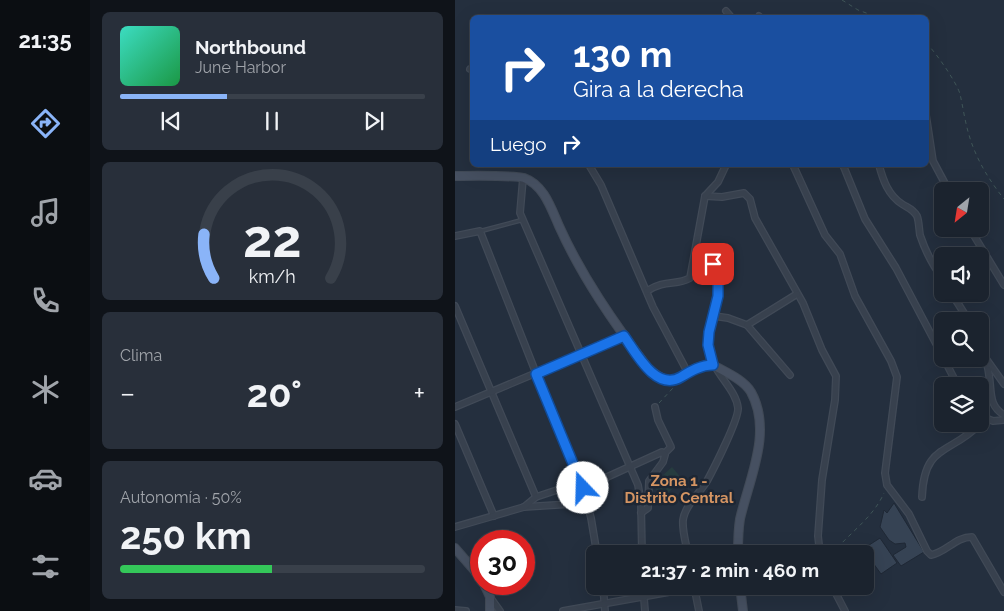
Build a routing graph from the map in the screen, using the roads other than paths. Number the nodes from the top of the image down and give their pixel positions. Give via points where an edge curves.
1 (726, 11) dead end
2 (729, 15) edge
3 (929, 135) edge
4 (590, 167) edge
5 (725, 167) edge
6 (794, 167) edge
7 (844, 167) edge
8 (880, 167) edge
9 (455, 176) edge
10 (523, 178) junction
11 (944, 182) edge
12 (705, 196) junction
13 (522, 220) junction
14 (480, 231) junction
15 (455, 236) edge
16 (975, 238) edge
17 (707, 260) dead end
18 (934, 267) edge
19 (1004, 285) edge
20 (647, 291) junction
21 (797, 294) junction
22 (455, 306) edge
23 (714, 316) junction
24 (747, 325) junction
25 (624, 336) junction
26 (934, 341) edge
27 (581, 354) junction
28 (989, 362) edge
29 (713, 365) junction
30 (987, 367) edge
31 (688, 372) junction
32 (536, 374) junction
33 (790, 375) dead end
34 (1004, 384) edge
35 (491, 393) junction
36 (455, 407) edge
37 (655, 407) road end
38 (1004, 414) edge
39 (1004, 420) edge
40 (989, 421) edge
41 (455, 424) edge
42 (971, 432) edge
43 (664, 454) junction
44 (630, 468) junction
45 (583, 488) junction
46 (922, 496) dead end
47 (536, 498) junction
48 (587, 503) junction
49 (523, 507) junction
50 (641, 513) junction
51 (494, 516) junction
52 (455, 526) edge
53 (595, 545) edge
54 (642, 545) edge
55 (687, 545) edge
56 (739, 545) edge
57 (819, 545) edge
58 (455, 548) edge
59 (470, 565) edge
60 (1004, 592) edge
61 (604, 595) edge
62 (653, 595) edge
63 (696, 595) edge
64 (741, 595) edge
65 (837, 595) edge
66 (490, 597) joint
67 (643, 597) junction
68 (605, 603) junction
69 (455, 610) edge
70 (466, 611) edge
71 (490, 611) edge
72 (500, 611) edge
73 (563, 611) edge
74 (605, 611) edge
75 (645, 611) edge
76 (699, 611) edge
77 (743, 611) edge
78 (845, 611) edge

1 - 2 street
3 - 11 street via 933,161
4 - 20 street
5 - 12 street
6 - 60 street via 825,235 840,254 855,296 897,377 885,462 887,485 909,514 931,555 964,537 972,537
7 - 26 street via 865,219 896,268
8 - 18 street via 884,184 917,217 920,234
9 - 10 street
10 - 13 street via 519,207
10 - 25 street via 535,184 547,198 580,269
12 - 20 street via 690,278 683,282 658,284
12 - 21 street via 744,193 750,199 755,218
13 - 14 lane
13 - 27 street
14 - 15 street
14 - 32 street
16 - 19 street
17 - 23 street via 713,264 718,277
20 - 31 street
21 - 24 street
21 - 57 street via 836,376 822,488
22 - 35 street
23 - 24 street
23 - 29 street via 708,345
24 - 33 street
25 - 27 street
25 - 31 street via 658,378 675,381
27 - 32 street
27 - 44 street
28 - 34 street
29 - 31 street
29 - 55 street via 738,409 708,480 683,518
29 - 56 street via 750,391 760,425 759,447 740,521
30 - 38 street via 990,395 997,410
32 - 35 street
32 - 45 street
35 - 36 street
35 - 47 street
37 - 43 street via 671,447
39 - 40 street
41 - 51 street
42 - 46 street via 933,456 922,478
43 - 44 street via 657,454
43 - 50 street via 663,462 649,481 648,508
44 - 45 street
44 - 50 street via 638,484
45 - 47 street via 563,488
45 - 48 street
47 - 49 street
48 - 49 street
48 - 53 street
49 - 51 street
50 - 54 street
51 - 52 street
58 - 59 street
61 - 68 street
62 - 67 street
63 - 76 street
64 - 77 street
65 - 78 street
66 - 71 street
66 - 72 street
67 - 68 street
67 - 75 street
68 - 73 street
68 - 74 street
69 - 70 street

